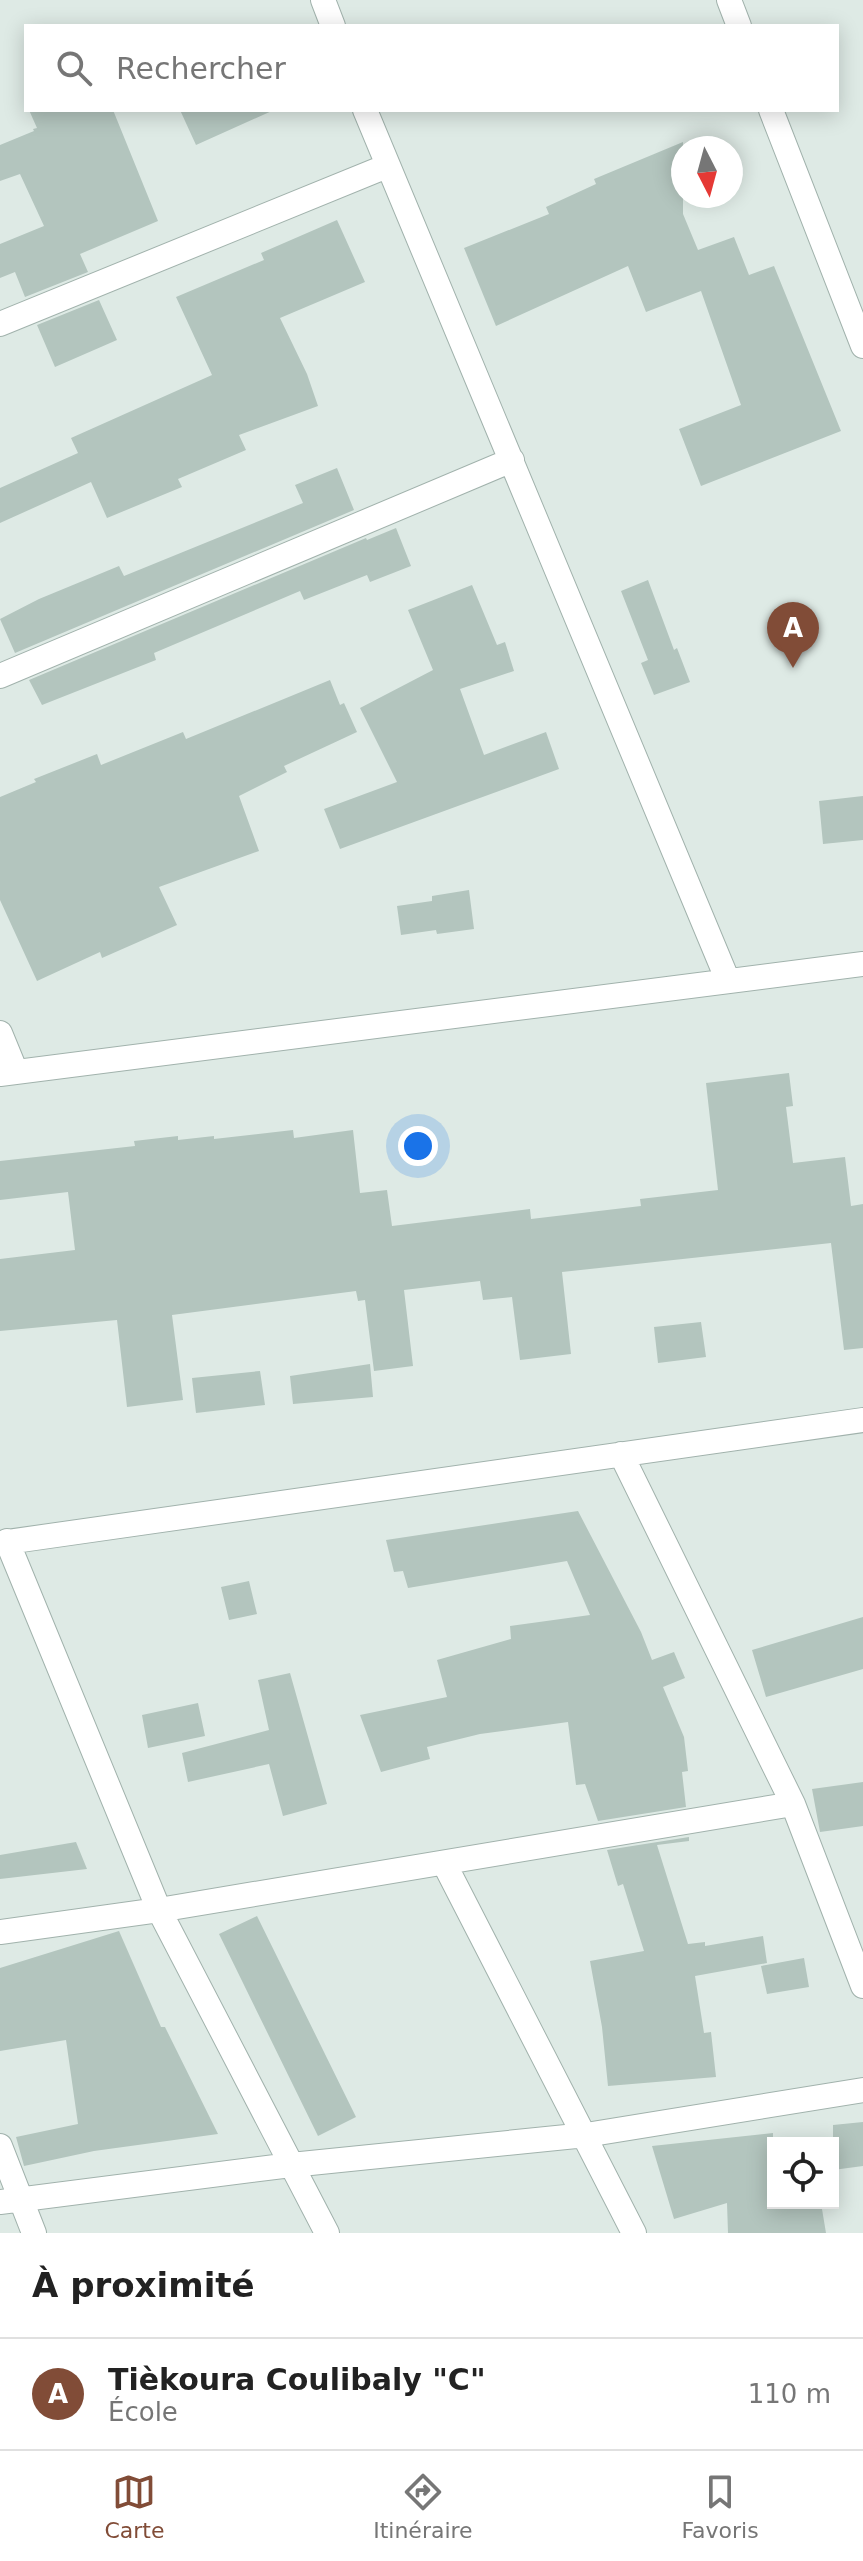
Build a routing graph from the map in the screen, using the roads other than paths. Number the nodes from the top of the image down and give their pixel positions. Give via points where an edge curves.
1 (323, 0) edge
2 (729, 0) edge
3 (332, 24) edge
4 (738, 24) edge
5 (366, 112) edge
6 (772, 112) edge
7 (387, 166) junction
8 (0, 324) edge
9 (863, 346) edge
10 (512, 460) junction
11 (0, 676) edge
12 (863, 964) edge
13 (728, 981) junction
14 (0, 1033) edge
15 (8, 1073) edge
16 (863, 1420) edge
17 (621, 1454) junction
18 (4, 1542) edge
19 (793, 1804) junction
20 (444, 1863) junction
21 (159, 1910) junction
22 (0, 1932) edge
23 (863, 1986) edge
24 (863, 2090) edge
25 (586, 2135) junction
26 (0, 2146) edge
27 (291, 2165) junction
28 (11, 2201) edge
29 (34, 2233) edge
30 (327, 2233) edge
31 (634, 2233) edge

1 - 3 street
2 - 4 street
5 - 7 street
6 - 9 street
7 - 8 street
7 - 10 street
10 - 11 street
10 - 13 street
12 - 13 street
13 - 15 street
14 - 15 street
16 - 17 street
17 - 18 street
17 - 19 street
18 - 21 street
19 - 20 street
19 - 23 street
20 - 21 street
20 - 25 street
21 - 22 street
21 - 27 street
24 - 25 street
25 - 27 street
25 - 31 street
26 - 28 street
27 - 28 street
27 - 30 street
28 - 29 street

